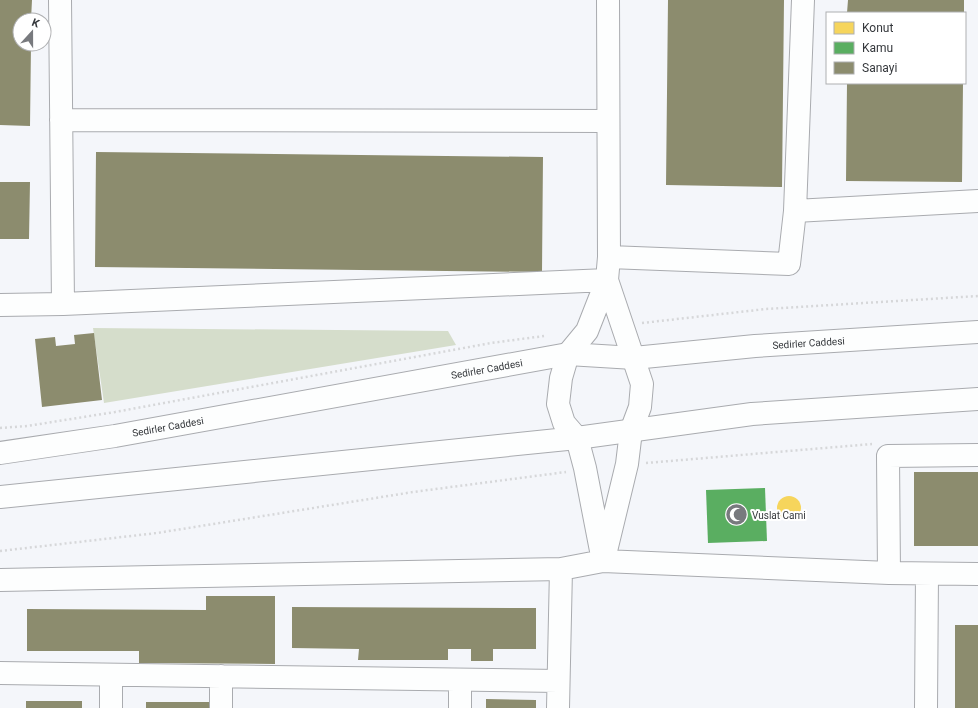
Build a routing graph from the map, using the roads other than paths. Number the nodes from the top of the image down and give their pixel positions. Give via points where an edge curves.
1 (60, 0) edge
2 (608, 0) edge
3 (803, 0) edge
4 (61, 120) junction
5 (608, 121) junction
6 (978, 201) edge
7 (795, 211) junction
8 (609, 257) junction
9 (607, 280) junction
10 (63, 304) junction
11 (0, 305) edge
12 (978, 332) edge
13 (568, 354) junction
14 (634, 358) junction
15 (978, 399) edge
16 (631, 431) junction
17 (576, 438) junction
18 (0, 453) edge
19 (978, 455) edge
20 (0, 497) edge
21 (603, 562) junction
22 (561, 570) junction
23 (889, 573) junction
24 (927, 574) junction
25 (978, 574) edge
26 (0, 580) edge
27 (0, 673) edge
28 (111, 675) junction
29 (221, 676) junction
30 (460, 680) junction
31 (558, 681) junction
32 (111, 708) edge
33 (221, 708) edge
34 (460, 708) edge
35 (558, 708) edge
36 (926, 708) edge

1 - 4 street
2 - 5 street
3 - 7 street
4 - 5 street
4 - 10 street
5 - 8 street
6 - 7 street
7 - 8 street via 789,264
8 - 9 street
9 - 10 street
9 - 13 street via 587,331
9 - 14 street
10 - 11 street
12 - 14 street, Sedirler Caddesi via 755,346
13 - 14 street, Sedirler Caddesi
13 - 17 street via 560,378 558,404 564,423
13 - 18 street, Sedirler Caddesi via 122,434
14 - 16 street via 642,384 640,407
15 - 16 street via 752,414
16 - 17 street
16 - 21 street via 627,464
17 - 20 street
17 - 21 street via 585,468
19 - 23 street via 888,456
21 - 22 street
21 - 23 street
22 - 26 street
22 - 31 street
23 - 24 street
24 - 25 street
24 - 36 street
27 - 28 street
28 - 29 street
28 - 32 street
29 - 30 street
29 - 33 street
30 - 31 street
30 - 34 street
31 - 35 street

